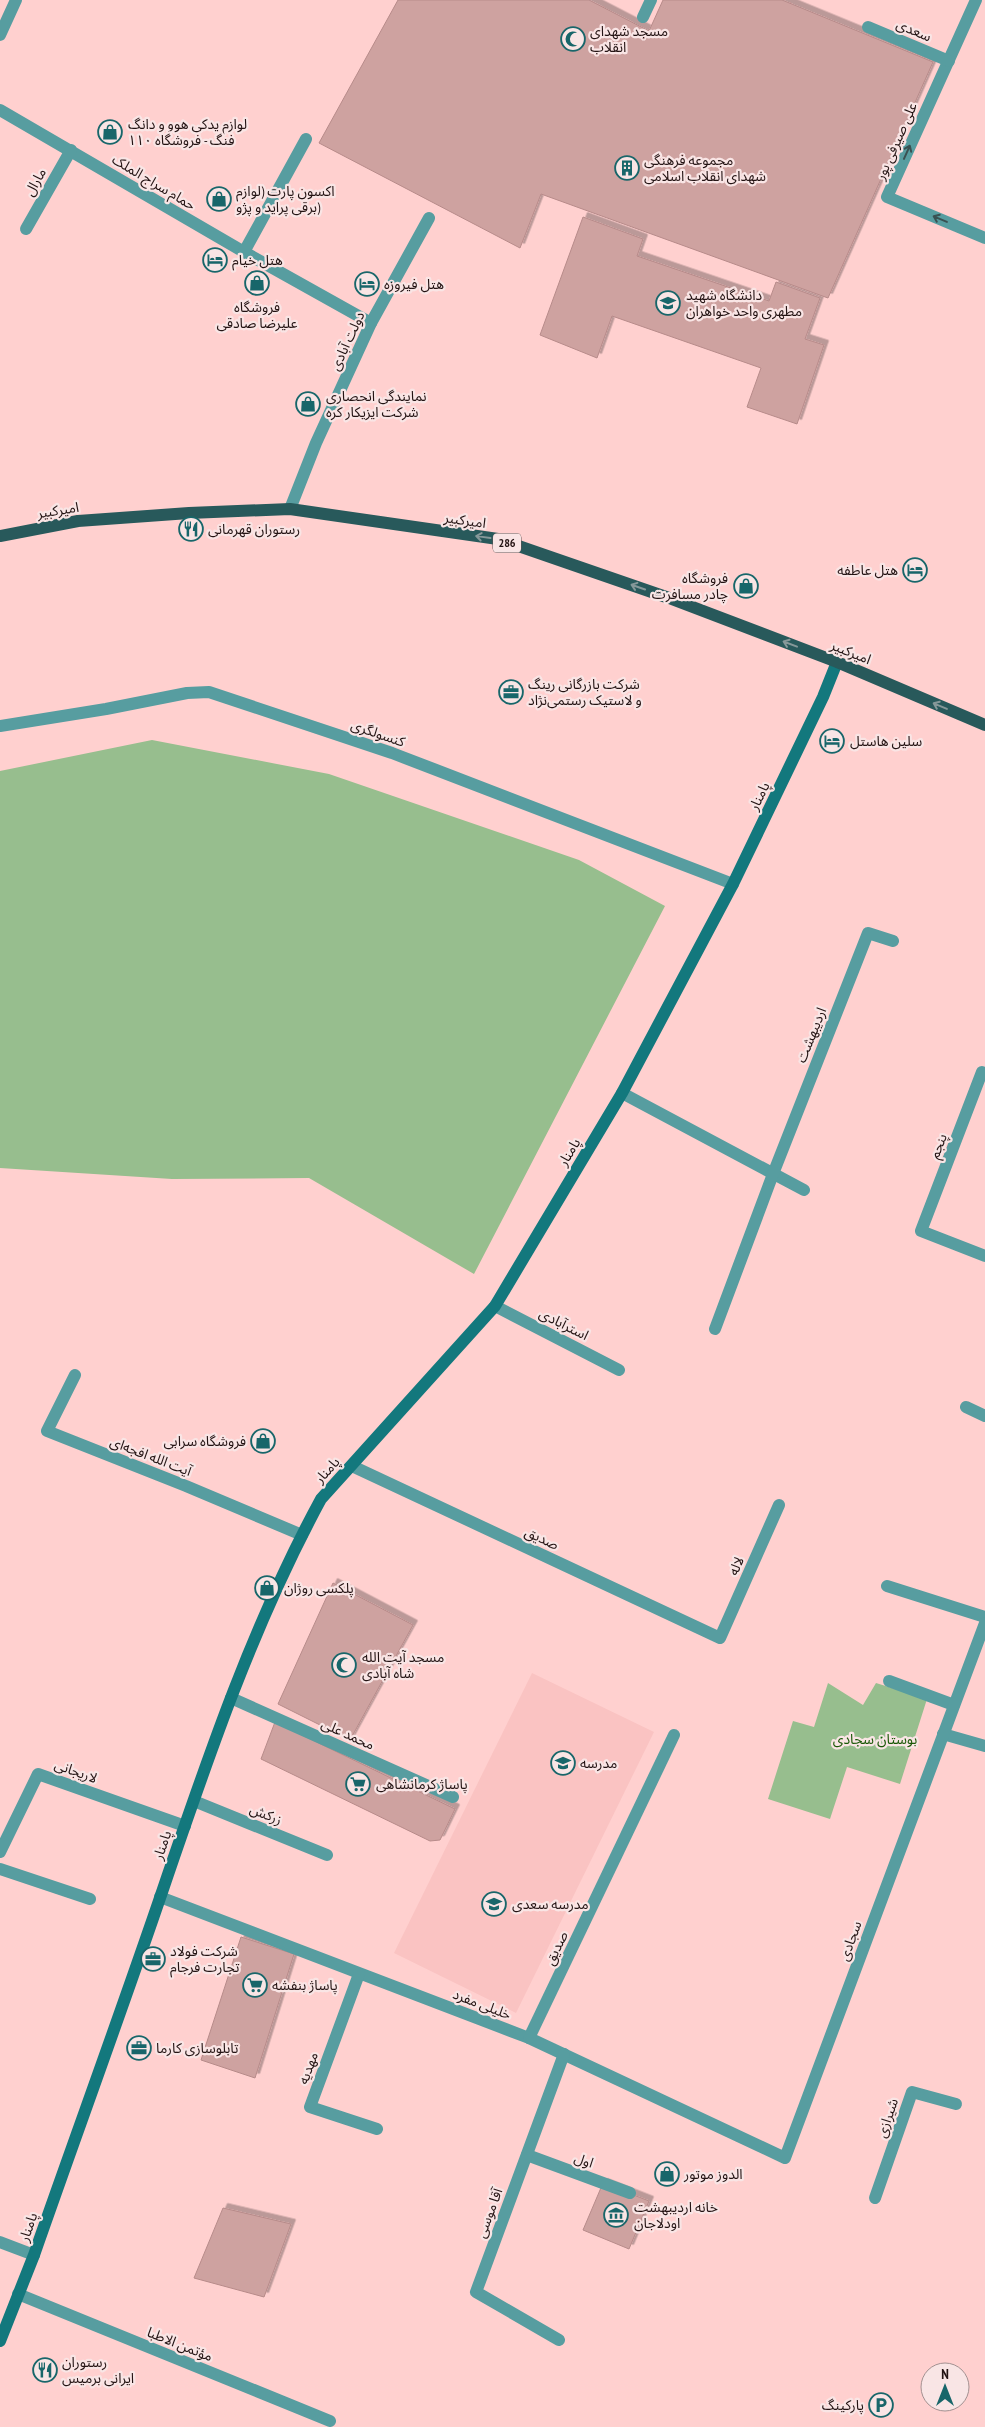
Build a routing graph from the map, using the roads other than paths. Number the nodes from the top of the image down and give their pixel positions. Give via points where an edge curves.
1 (16, 0) edge
2 (651, 0) edge
3 (976, 0) edge
4 (643, 17) dead end
5 (868, 27) dead end
6 (0, 35) edge
7 (949, 61) junction
8 (0, 110) edge
9 (306, 139) dead end
10 (70, 150) junction
11 (428, 218) dead end
12 (26, 229) dead end
13 (985, 238) edge
14 (244, 252) junction
15 (371, 323) junction
16 (290, 509) junction
17 (0, 536) edge
18 (837, 662) junction
19 (985, 725) edge
20 (0, 726) edge
21 (733, 884) junction
22 (893, 941) dead end
23 (982, 1072) dead end
24 (622, 1093) junction
25 (773, 1174) junction
26 (804, 1190) dead end
27 (985, 1256) edge
28 (494, 1306) junction
29 (715, 1329) dead end
30 (619, 1370) dead end
31 (75, 1375) dead end
32 (966, 1407) dead end
33 (985, 1416) edge
34 (352, 1466) junction
35 (779, 1505) dead end
36 (302, 1535) junction
37 (887, 1586) dead end
38 (985, 1617) edge
39 (985, 1623) edge
40 (720, 1638) joint
41 (889, 1680) dead end
42 (231, 1698) junction
43 (954, 1705) junction
44 (943, 1734) junction
45 (674, 1735) dead end
46 (985, 1746) edge
47 (453, 1797) dead end
48 (194, 1801) junction
49 (185, 1826) junction
50 (0, 1852) edge
51 (327, 1855) dead end
52 (0, 1869) edge
53 (160, 1897) junction
54 (90, 1899) dead end
55 (359, 1974) junction
56 (530, 2038) junction
57 (564, 2054) junction
58 (956, 2104) dead end
59 (377, 2129) dead end
60 (527, 2155) junction
61 (785, 2158) joint
62 (630, 2193) dead end
63 (875, 2198) dead end
64 (0, 2242) edge
65 (34, 2256) junction
66 (18, 2294) junction
67 (559, 2340) dead end
68 (0, 2341) edge
69 (330, 2422) dead end

1 - 6 street
2 - 4 street
3 - 7 street, علی صیرفی پور
5 - 7 street, سعدی
13 -> 7 street, علی صیرفی پور via 887,197
8 - 10 street, حمام سراج الملک
9 - 14 street
10 - 12 street, مارال
10 - 14 street, حمام سراج الملک
11 - 15 street, دولت آبادی
14 - 15 street, حمام سراج الملک
15 - 16 street, دولت آبادی via 316,443
16 - 17 main road, امیرکبیر / 286 via 78,521
18 -> 16 main road, امیرکبیر / 286 via 669,598 498,539
19 -> 18 main road, امیرکبیر / 286
18 - 21 street, پامنار
20 - 21 street, کنسولگری via 187,693 209,692 392,753
21 - 24 street, پامنار
22 - 25 street, اردیبهشت via 868,933
23 - 27 street, پنجم via 921,1231
24 - 25 street
24 - 28 street, پامنار
25 - 26 street
25 - 29 street, اردیبهشت
28 - 30 street, استرآبادی
28 - 34 street, پامنار
31 - 36 street, آیت الله افجه‌ای via 46,1431
32 - 33 street
34 - 36 street, پامنار via 321,1499
34 - 40 street, صدیق
35 - 40 street, لاله
36 - 42 street, پامنار
37 - 38 street
39 - 43 street, سجادی
41 - 43 street
42 - 47 street, محمد علی
42 - 48 street, پامنار
43 - 44 street, سجادی
44 - 46 street
44 - 61 street, سجادی
45 - 56 street, صدیق
48 - 49 street, پامنار
48 - 51 street, زرکش
49 - 50 street, لاریجانی via 38,1774
49 - 53 street, پامنار
52 - 54 street
53 - 55 street, خلیلی مفرد
53 - 65 street, پامنار
55 - 56 street, خلیلی مفرد
55 - 59 street, مهدیه via 310,2107
56 - 57 street, خلیلی مفرد
57 - 60 street, آقا موسی
57 - 61 street, خلیلی مفرد
58 - 63 street, شیرازی via 912,2092
60 - 62 street, اول
60 - 67 street, آقا موسی via 476,2292
64 - 65 street
65 - 66 street, پامنار
66 - 68 street, پامنار
66 - 69 street, مؤتمن الاطبا

